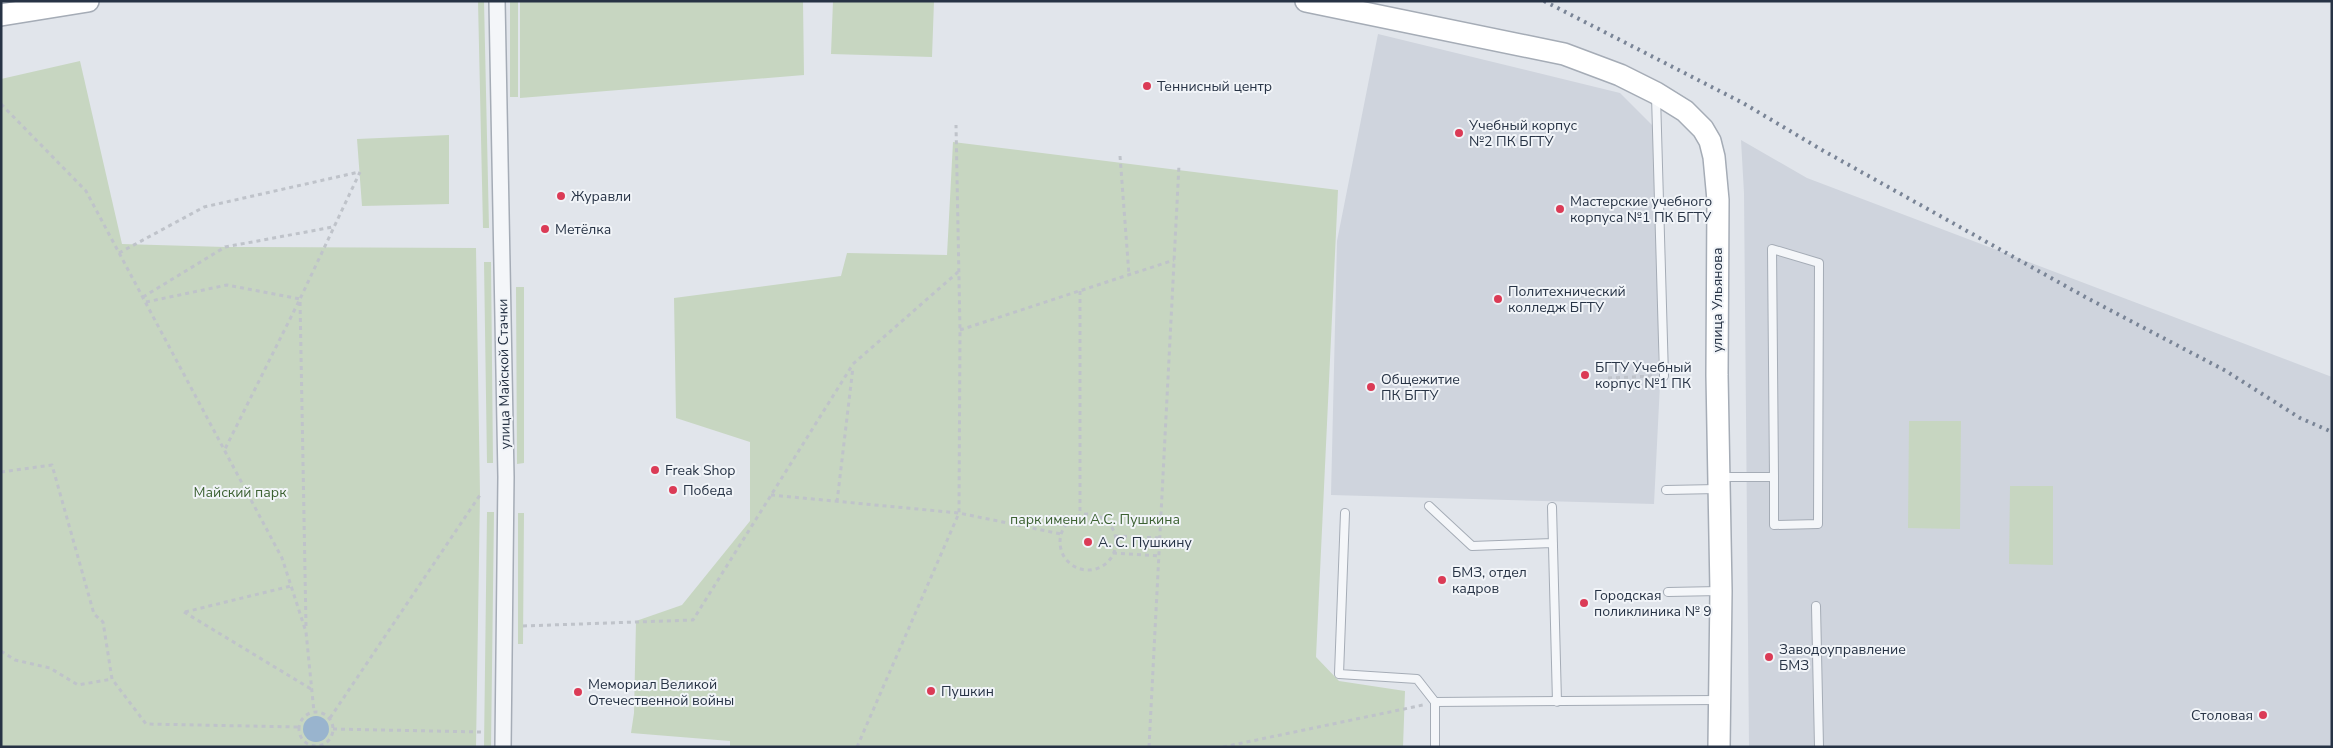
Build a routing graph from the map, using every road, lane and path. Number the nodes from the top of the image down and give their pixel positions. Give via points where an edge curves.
1 (88, 1) edge
2 (497, 1) edge
3 (1306, 1) edge
4 (1, 15) edge
5 (1656, 93) junction
6 (1, 104) edge
7 (956, 125) dead end
8 (1120, 156) dead end
9 (1179, 165) dead end
10 (334, 227) junction
11 (120, 253) junction
12 (1174, 260) junction
13 (958, 272) junction
14 (1129, 275) junction
15 (1080, 291) junction
16 (143, 298) junction
17 (300, 299) junction
18 (146, 302) junction
19 (960, 330) junction
20 (853, 364) junction
21 (1664, 376) joint
22 (1608, 378) dead end
23 (224, 452) junction
24 (1, 472) edge
25 (1774, 477) junction
26 (1719, 483) junction
27 (1666, 490) dead end
28 (480, 495) dead end
29 (771, 495) junction
30 (837, 502) junction
31 (1429, 506) dead end
32 (1552, 507) dead end
33 (959, 512) junction
34 (1345, 513) dead end
35 (1080, 515) junction
36 (1062, 534) junction
37 (1116, 536) junction
38 (1160, 538) junction
39 (1553, 543) junction
40 (1114, 554) junction
41 (1159, 556) junction
42 (291, 586) junction
43 (1721, 591) junction
44 (1668, 592) dead end
45 (1816, 606) dead end
46 (523, 626) dead end
47 (306, 632) junction
48 (1, 651) edge
49 (112, 679) junction
50 (311, 689) junction
51 (1718, 700) junction
52 (1435, 702) junction
53 (1557, 702) junction
54 (314, 712) junction
55 (330, 718) junction
56 (299, 727) junction
57 (333, 729) junction
58 (482, 732) dead end
59 (317, 746) edge
60 (503, 747) edge
61 (857, 747) edge
62 (1149, 747) edge
63 (1223, 747) edge
64 (1435, 747) edge
65 (1719, 747) edge
66 (1819, 747) edge

1 - 4 main road
2 - 60 street, улица Майской Стачки via 506,477
3 - 5 main road, улица Ульянова via 1564,54 1620,75
5 - 21 lane
5 - 26 main road, улица Ульянова via 1685,110 1704,129 1716,166
6 - 11 path via 86,190
7 - 13 path
8 - 14 path
9 - 12 path
10 - 11 path via 360,172 204,207
10 - 16 path via 225,247
10 - 17 path
11 - 16 path
12 - 14 path
12 - 38 path
13 - 19 path
13 - 20 path
14 - 15 path
15 - 19 path
15 - 35 path
16 - 18 path
17 - 18 path via 227,285
17 - 23 path
17 - 47 path
18 - 23 path
19 - 33 path
20 - 29 path
20 - 30 path
21 - 22 path
23 - 42 path via 282,558
24 - 49 path via 52,465 94,614 103,622
25 - 25 lane via 1774,525 1818,524 1819,263 1772,249
25 - 26 lane
26 - 27 lane
26 - 43 main road, улица Ульянова
28 - 55 path
29 - 30 path
29 - 46 path via 693,620
30 - 33 path
31 - 39 lane via 1472,546
32 - 39 lane
33 - 36 path
33 - 61 path
34 - 52 lane via 1339,674 1417,679
35 - 36 path via 1072,519
35 - 37 path via 1106,520
36 - 40 path via 1063,552 1075,566 1092,569
37 - 38 path
37 - 40 path
38 - 41 path
39 - 53 lane
40 - 41 path
41 - 62 path
42 - 47 path
42 - 50 path via 184,612
43 - 44 lane
43 - 51 main road, улица Ульянова
45 - 66 lane
47 - 50 path
48 - 49 path via 15,660 50,668 78,685
49 - 56 path via 146,724
50 - 54 path
51 - 53 lane
51 - 65 main road, улица Ульянова
52 - 53 lane
52 - 63 path
52 - 64 lane
54 - 55 path
54 - 56 path via 305,715
55 - 57 path
56 - 59 path via 302,740
57 - 58 path
57 - 59 path via 327,742

